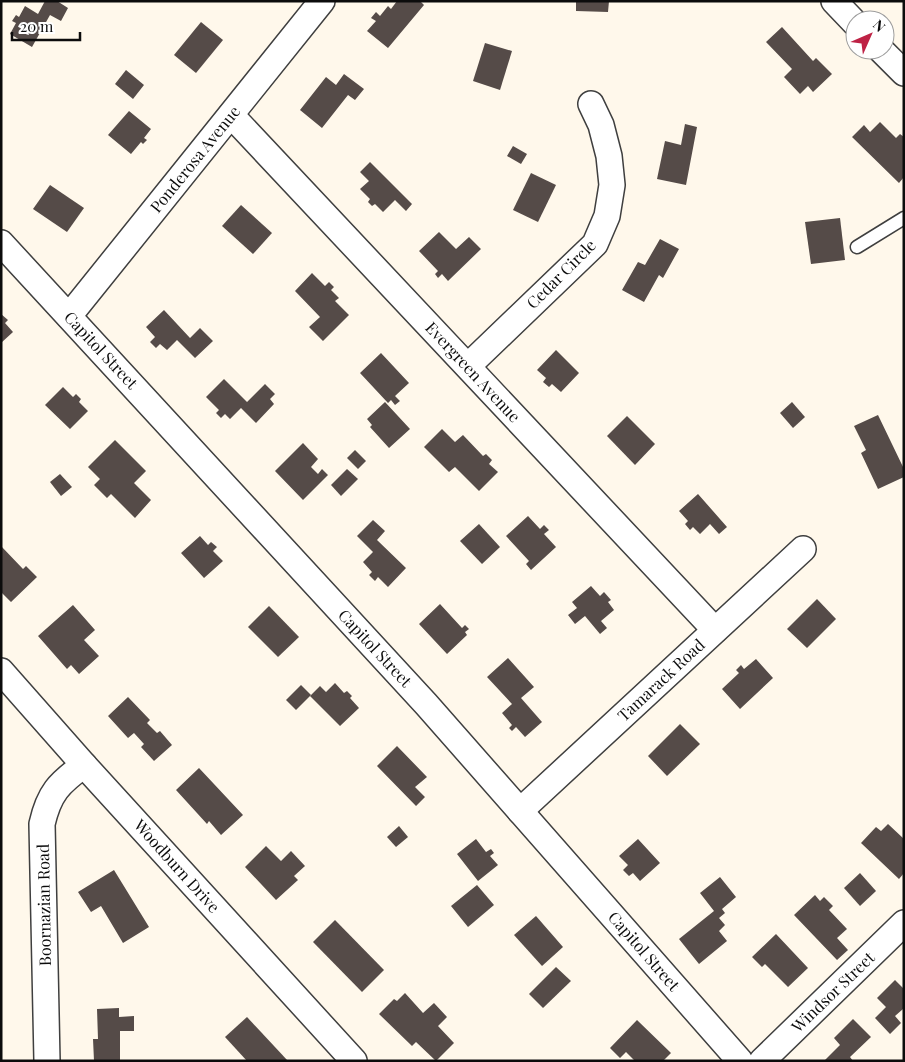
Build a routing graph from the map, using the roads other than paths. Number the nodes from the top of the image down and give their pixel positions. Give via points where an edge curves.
1 (322, 1) edge
2 (834, 1) edge
3 (845, 13) edge
4 (891, 60) edge
5 (904, 73) edge
6 (591, 104) dead end
7 (231, 115) junction
8 (904, 218) edge
9 (1, 243) edge
10 (857, 247) dead end
11 (69, 316) junction
12 (468, 366) junction
13 (803, 549) dead end
14 (715, 630) junction
15 (1, 671) edge
16 (84, 765) junction
17 (520, 811) junction
18 (904, 923) edge
19 (47, 1061) edge
20 (354, 1061) edge
21 (740, 1061) edge
22 (762, 1061) edge

1 - 7 street, Ponderosa Avenue
2 - 3 street
4 - 5 street
6 - 12 street, Cedar Circle via 601,125 609,156 612,186 607,216 595,244
7 - 11 street, Ponderosa Avenue
7 - 12 street, Evergreen Avenue
8 - 10 lane
9 - 11 street, Capitol Street
11 - 17 street, Capitol Street via 426,704
12 - 14 street, Evergreen Avenue
13 - 14 street, Tamarack Road
14 - 17 street, Tamarack Road
15 - 16 street, Woodburn Drive
16 - 19 street, Boornazian Road via 55,791 46,806 42,824
16 - 20 street, Woodburn Drive
17 - 21 street, Capitol Street
18 - 22 street, Windsor Street

